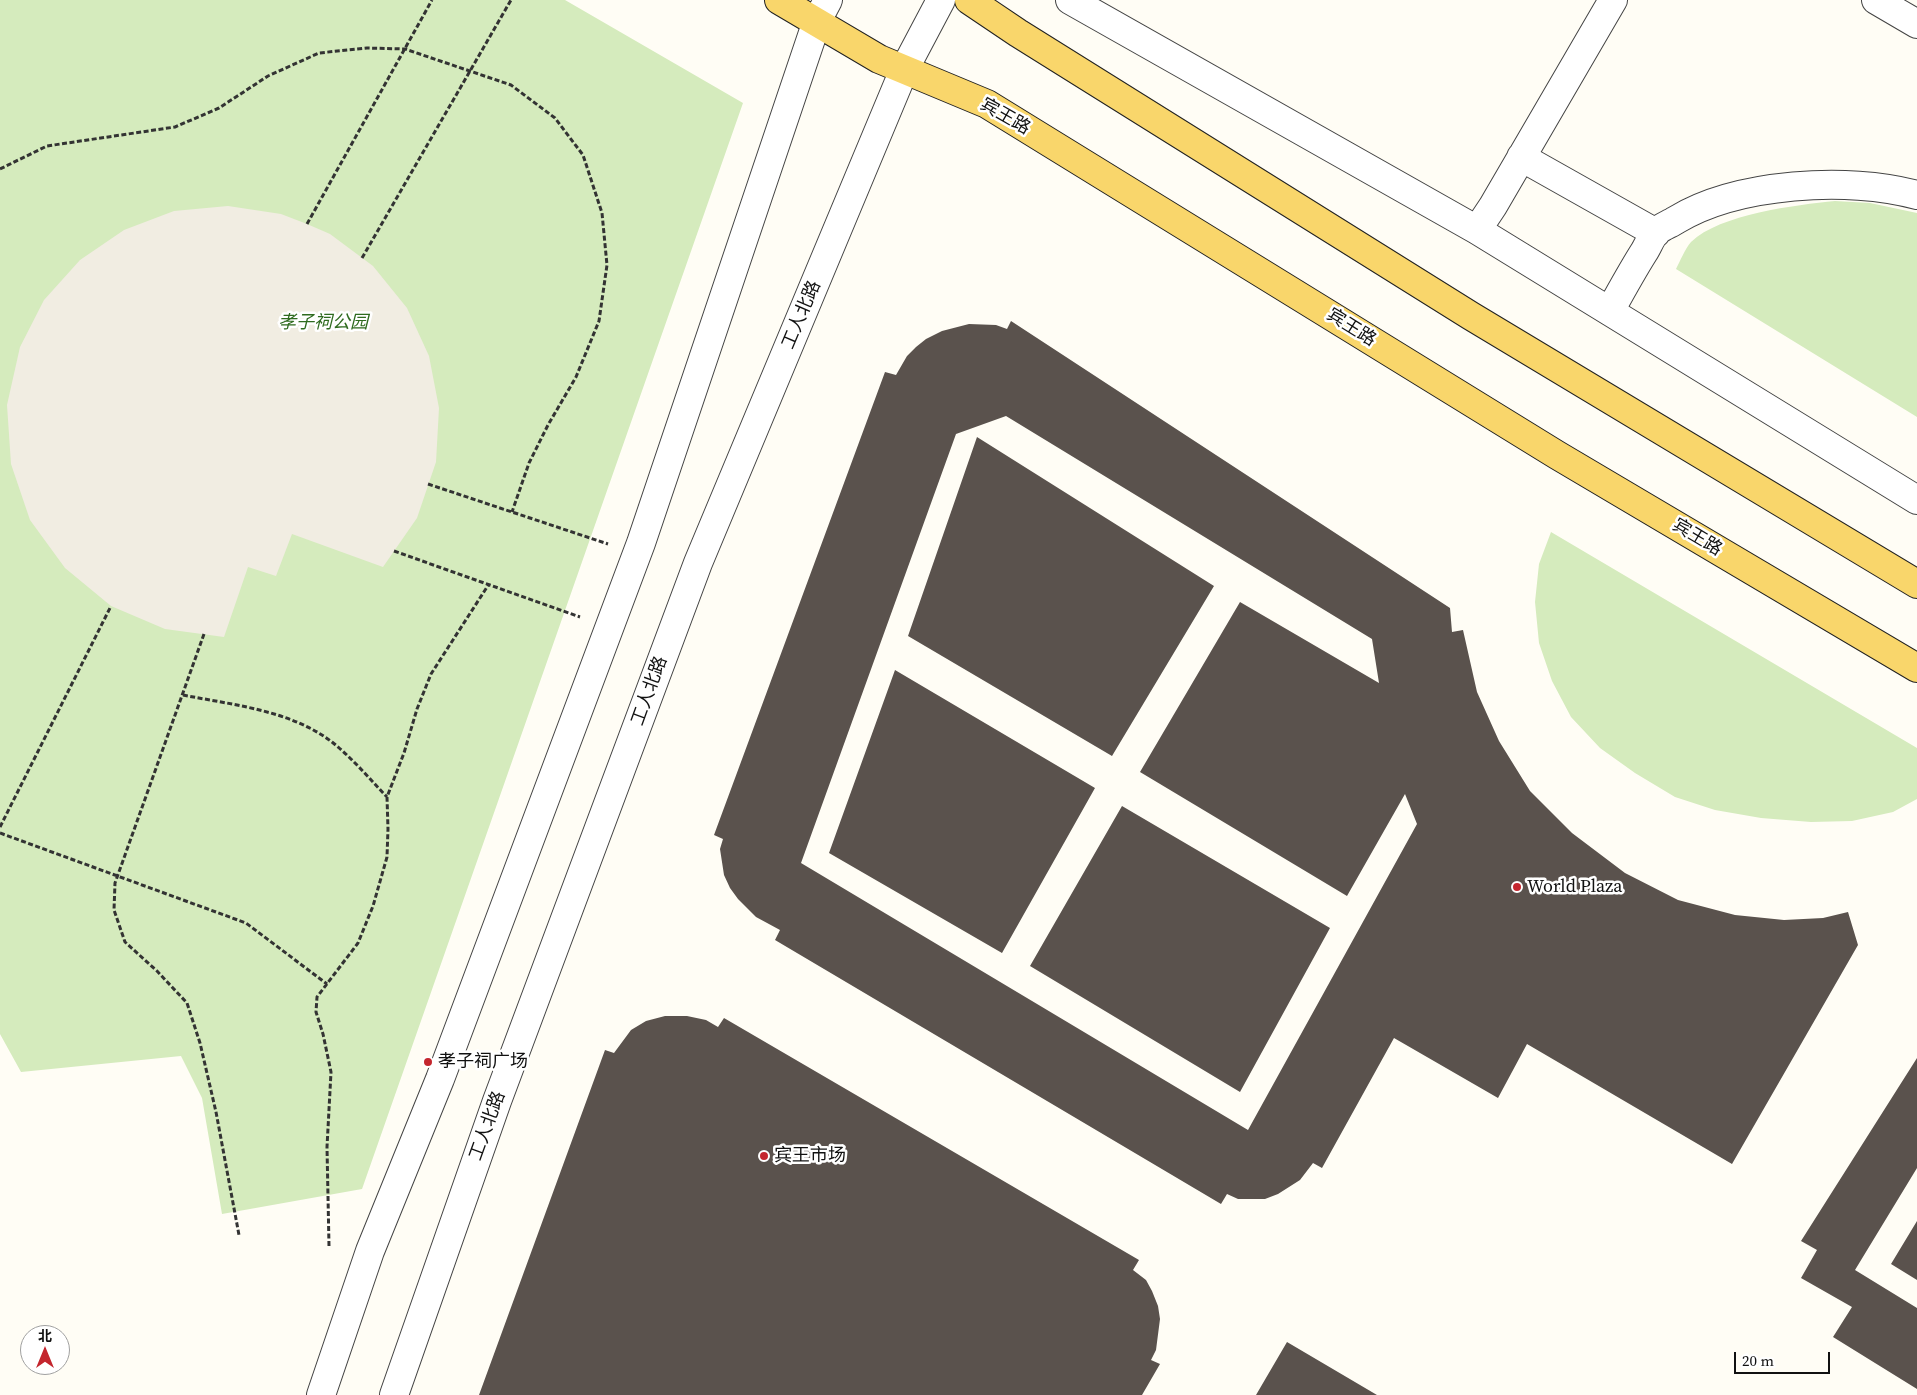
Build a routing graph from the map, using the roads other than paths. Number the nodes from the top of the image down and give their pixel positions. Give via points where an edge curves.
1 (779, 0) edge
2 (941, 0) edge
3 (969, 0) edge
4 (1070, 0) edge
5 (1613, 0) edge
6 (1876, 0) edge
7 (823, 11) edge
8 (1917, 24) edge
9 (904, 70) junction
10 (1521, 157) junction
11 (1917, 195) edge
12 (1478, 230) junction
13 (1656, 232) junction
14 (1610, 311) junction
15 (1917, 500) edge
16 (1917, 584) edge
17 (1917, 668) edge
18 (321, 1395) edge
19 (394, 1395) edge

1 - 7 main road, 宾王路
2 - 9 street, 工人北路
3 - 16 main road via 1471,316
4 - 12 street
5 - 10 street
6 - 8 street
7 - 9 main road, 宾王路 via 879,59
7 - 18 street via 637,554 440,1079 370,1252
9 - 17 main road, 宾王路 via 987,104 1557,455
9 - 19 street, 工人北路 via 698,563 497,1101
10 - 12 street
10 - 13 street
11 - 13 street via 1869,185 1769,190 1723,200 1688,213
12 - 14 street
13 - 14 street
14 - 15 street

